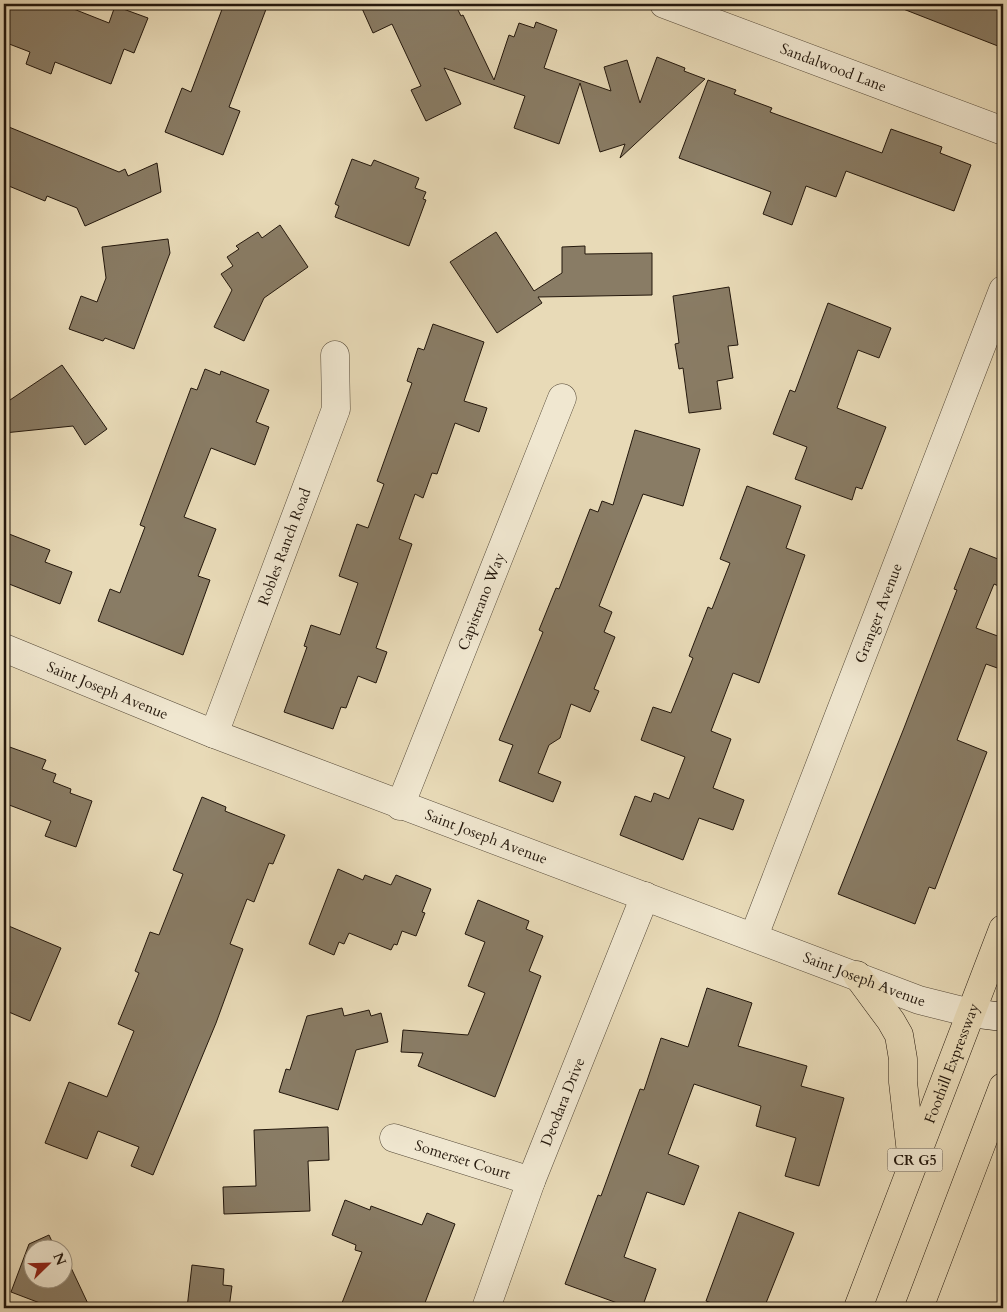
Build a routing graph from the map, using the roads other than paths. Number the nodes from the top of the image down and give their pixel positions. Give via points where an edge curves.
1 (664, 4) edge
2 (1003, 131) edge
3 (1003, 290) edge
4 (335, 355) dead end
5 (562, 398) dead end
6 (4, 648) edge
7 (214, 734) junction
8 (400, 806) junction
9 (645, 896) junction
10 (1003, 929) edge
11 (754, 936) junction
12 (857, 976) junction
13 (972, 1013) junction
14 (1003, 1017) edge
15 (1003, 1086) edge
16 (998, 1110) edge
17 (394, 1138) dead end
18 (913, 1165) junction
19 (531, 1181) junction
20 (486, 1308) edge
21 (858, 1308) edge
22 (918, 1308) edge

1 - 2 street, Sandalwood Lane
3 - 11 street, Granger Avenue
4 - 7 street, Robles Ranch Road via 336,409
5 - 8 street, Capistrano Way
6 - 7 street, Saint Joseph Avenue
7 - 8 street, Saint Joseph Avenue
8 - 9 street, Saint Joseph Avenue
9 - 11 street, Saint Joseph Avenue
9 - 19 street, Deodara Drive
10 - 13 highway, Foothill Expressway / CR G5
11 - 12 street, Saint Joseph Avenue
12 - 13 street, Saint Joseph Avenue via 919,1000
12 - 18 highway via 899,1035
13 - 14 street, Saint Joseph Avenue
13 - 18 highway, Foothill Expressway / CR G5
15 - 16 highway
16 - 22 highway
17 - 19 street, Somerset Court
18 - 21 highway, Foothill Expressway / CR G5
19 - 20 street, Deodara Drive

